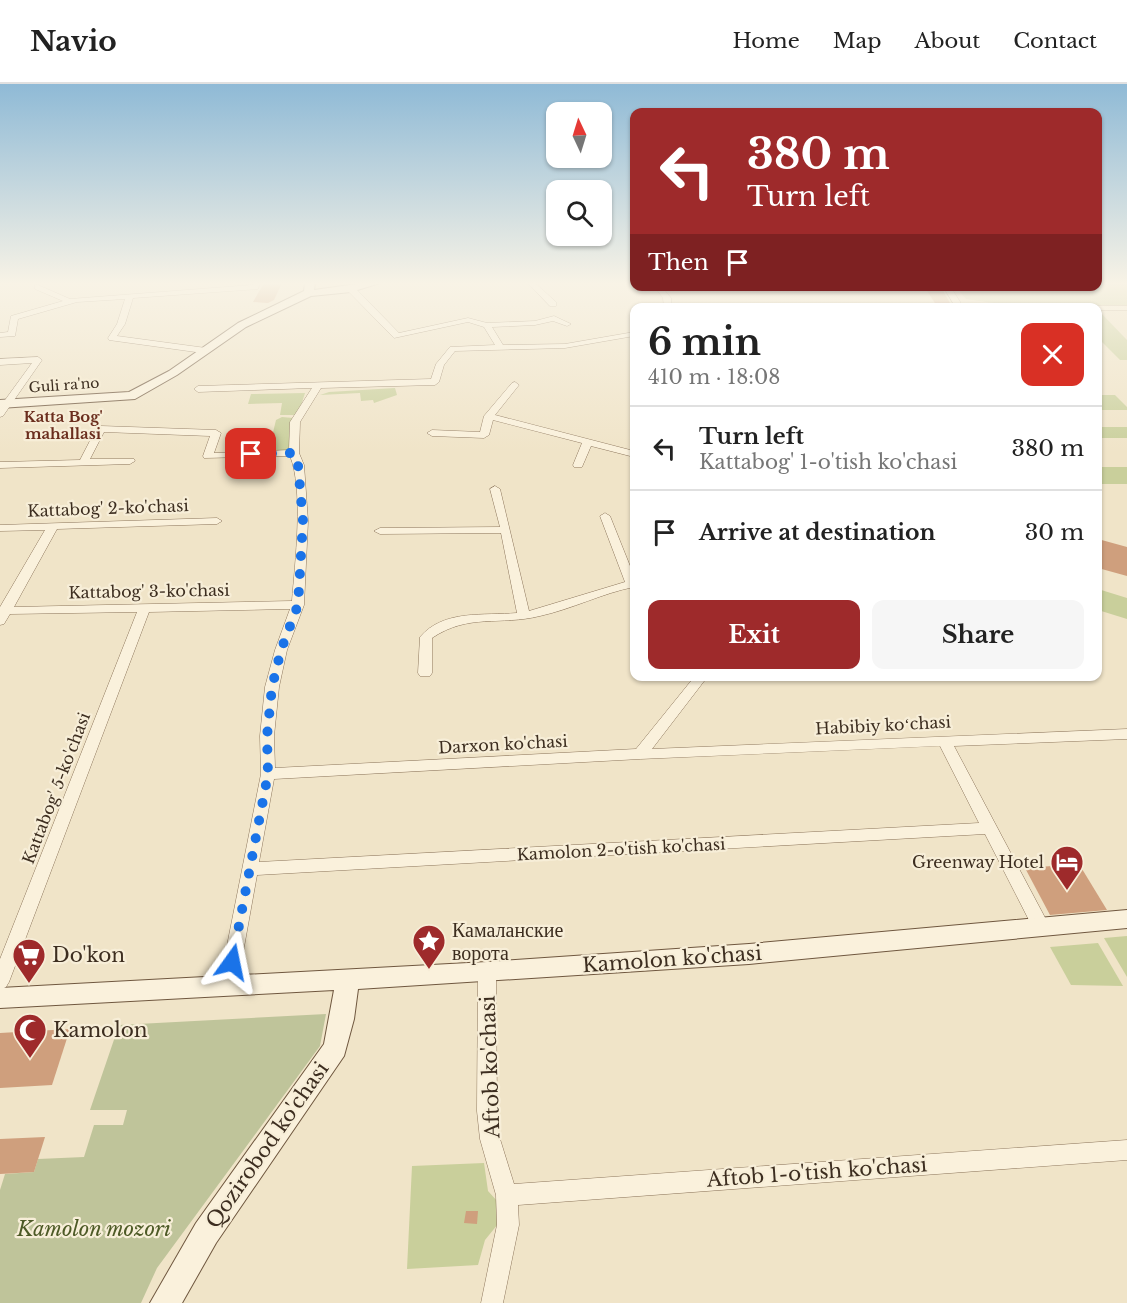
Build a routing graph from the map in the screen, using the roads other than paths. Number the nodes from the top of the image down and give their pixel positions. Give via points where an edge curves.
1 (126, 340) edge
2 (219, 340) edge
3 (496, 340) edge
4 (600, 340) edge
5 (500, 347) junction
6 (203, 350) junction
7 (0, 362) edge
8 (515, 386) dead end
9 (317, 387) junction
10 (198, 389) dead end
11 (2, 408) edge
12 (489, 416) junction
13 (432, 433) dead end
14 (587, 443) junction
15 (294, 453) junction
16 (630, 453) edge
17 (130, 461) dead end
18 (83, 463) junction
19 (0, 465) edge
20 (578, 465) dead end
21 (495, 489) dead end
22 (605, 516) dead end
23 (217, 521) dead end
24 (53, 526) junction
25 (0, 528) edge
26 (506, 530) junction
27 (380, 531) dead end
28 (630, 577) edge
29 (630, 585) edge
30 (298, 605) junction
31 (145, 607) junction
32 (2, 614) edge
33 (524, 616) junction
34 (425, 673) dead end
35 (698, 681) edge
36 (1127, 734) edge
37 (944, 740) junction
38 (640, 754) junction
39 (268, 774) junction
40 (990, 828) junction
41 (252, 869) junction
42 (1127, 919) edge
43 (1041, 927) junction
44 (487, 972) junction
45 (347, 980) junction
46 (0, 982) edge
47 (228, 986) junction
48 (0, 998) edge
49 (1127, 1150) edge
50 (507, 1195) junction
51 (165, 1303) edge
52 (492, 1303) edge

1 - 6 street
2 - 6 street
3 - 5 street
4 - 5 street via 565,346
5 - 9 street via 453,349 440,363 435,382
6 - 11 street, Guli ra'no via 173,373 130,396 87,397
7 - 11 street via 38,360
8 - 12 street
9 - 10 street
9 - 15 street via 295,422
12 - 13 street via 484,435
12 - 14 street
14 - 16 street
14 - 20 street
15 - 18 street via 208,456 216,433 101,429
15 - 30 street via 303,521
17 - 18 street
18 - 19 street
21 - 26 street
22 - 28 street
23 - 24 street, Kattabog' 2-ko'chasi
24 - 25 street, Kattabog' 2-ko'chasi
24 - 32 street
26 - 27 street
26 - 33 street
29 - 33 street
30 - 31 street, Kattabog' 3-ko'chasi
30 - 39 street via 272,687
31 - 32 street, Kattabog' 3-ko'chasi
31 - 46 street, Kattabog' 5-ko'chasi
33 - 34 street via 455,620 440,626 426,637
35 - 38 street
36 - 37 street, Habibiy koʻchasi
37 - 38 street, Habibiy koʻchasi
37 - 40 street
38 - 39 street, Darxon ko'chasi
39 - 41 street
40 - 41 street, Kamolon 2-o'tish ko'chasi
40 - 43 street
41 - 47 street
42 - 43 street, Kamolon ko'chasi
43 - 44 street, Kamolon ko'chasi via 794,951
44 - 45 street, Kamolon ko'chasi
44 - 50 street, Aftob ko'chasi via 487,1111 490,1139
45 - 47 street, Kamolon ko'chasi
45 - 51 street, Qozirobod ko'chasi via 335,1048 206,1233
47 - 48 street, Kamolon ko'chasi
49 - 50 street, Aftob 1-o'tish ko'chasi
50 - 52 street, Aftob ko'chasi via 508,1225

